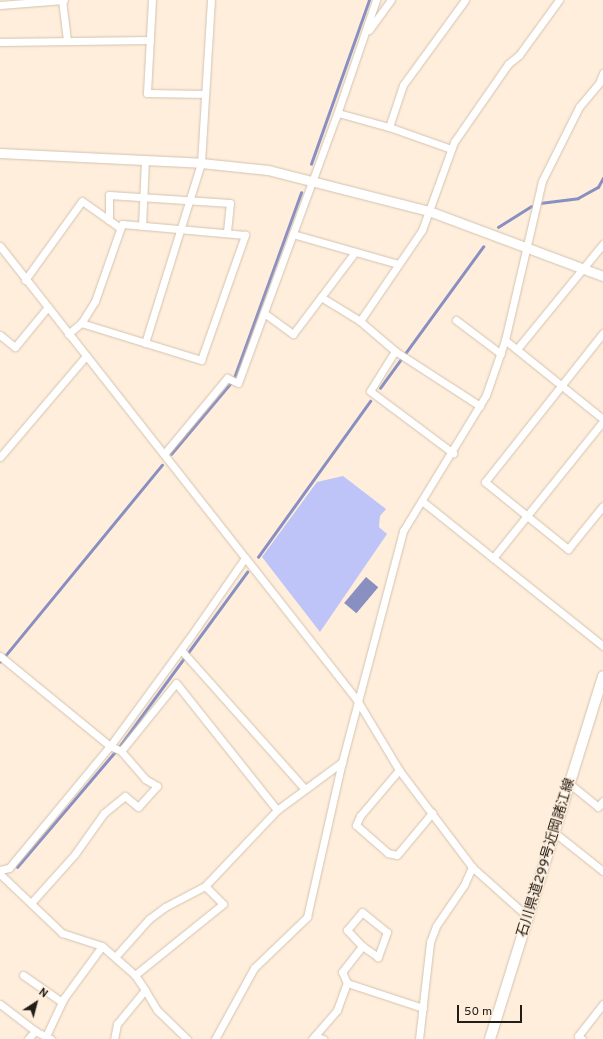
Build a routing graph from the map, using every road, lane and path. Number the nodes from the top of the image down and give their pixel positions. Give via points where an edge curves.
1 (63, 0) edge
2 (152, 0) edge
3 (211, 0) edge
4 (376, 0) edge
5 (391, 0) edge
6 (465, 0) edge
7 (559, 0) edge
8 (0, 5) edge
9 (364, 36) junction
10 (67, 40) junction
11 (150, 40) junction
12 (0, 42) edge
13 (603, 73) edge
14 (205, 94) junction
15 (338, 114) junction
16 (389, 127) junction
17 (451, 149) junction
18 (0, 153) edge
19 (145, 160) junction
20 (201, 163) junction
21 (313, 182) junction
22 (144, 196) junction
23 (190, 199) junction
24 (429, 211) junction
25 (108, 220) junction
26 (142, 226) junction
27 (120, 228) junction
28 (180, 229) junction
29 (227, 233) junction
30 (293, 234) junction
31 (603, 244) edge
32 (0, 246) edge
33 (527, 248) junction
34 (355, 252) junction
35 (398, 264) junction
36 (582, 268) junction
37 (603, 276) edge
38 (25, 280) junction
39 (321, 297) junction
40 (47, 308) junction
41 (264, 313) junction
42 (456, 320) dead end
43 (360, 321) junction
44 (81, 323) junction
45 (603, 333) edge
46 (68, 334) junction
47 (0, 335) edge
48 (505, 340) junction
49 (145, 343) junction
50 (517, 349) junction
51 (400, 354) junction
52 (501, 354) junction
53 (86, 356) junction
54 (562, 385) junction
55 (480, 406) junction
56 (603, 420) edge
57 (452, 453) junction
58 (164, 454) junction
59 (0, 457) edge
60 (422, 501) junction
61 (603, 506) edge
62 (526, 516) junction
63 (245, 558) junction
64 (493, 558) junction
65 (603, 646) edge
66 (181, 650) junction
67 (0, 656) edge
68 (603, 676) edge
69 (357, 700) junction
70 (110, 746) junction
71 (121, 751) junction
72 (342, 762) junction
73 (399, 770) junction
74 (570, 784) junction
75 (305, 789) junction
76 (603, 801) edge
77 (277, 810) junction
78 (432, 813) junction
79 (555, 833) junction
80 (472, 867) junction
81 (0, 870) edge
82 (603, 871) edge
83 (0, 874) edge
84 (205, 886) junction
85 (31, 903) junction
86 (529, 918) junction
87 (102, 946) junction
88 (362, 946) junction
89 (116, 956) junction
90 (23, 975) dead end
91 (135, 975) junction
92 (347, 984) junction
93 (145, 990) junction
94 (62, 1002) junction
95 (0, 1004) edge
96 (603, 1004) edge
97 (423, 1008) junction
98 (36, 1031) junction
99 (49, 1038) edge
100 (313, 1038) edge
101 (28, 1039) edge
102 (114, 1039) edge
103 (186, 1039) edge
104 (215, 1039) edge
105 (323, 1039) edge
106 (419, 1039) edge
107 (490, 1039) edge
108 (582, 1039) edge

1 - 8 street
1 - 10 street
2 - 11 street
3 - 14 street
4 - 9 street
5 - 9 street
6 - 16 street via 403,85
7 - 17 street via 519,55 508,64
9 - 15 street
10 - 11 street
10 - 12 street
11 - 14 street via 147,93
13 - 33 street via 579,107 542,181
14 - 20 street
15 - 16 street
15 - 21 street
16 - 17 street
17 - 24 street
18 - 19 street
19 - 20 street
19 - 22 street
20 - 21 street via 268,170
20 - 23 street
21 - 24 street
21 - 30 street
22 - 23 street
22 - 25 street via 110,195
22 - 26 street
23 - 28 street
23 - 29 street via 230,204
24 - 33 street
24 - 35 street via 422,230
25 - 27 street
25 - 38 street via 82,201
26 - 27 street via 122,224
26 - 28 street
27 - 44 street via 95,301
28 - 29 street
28 - 49 street
29 - 49 street via 245,235 201,360
30 - 34 street
30 - 41 street
31 - 36 street
32 - 38 street
33 - 36 street
33 - 48 street
34 - 35 street
34 - 39 street
35 - 43 street
36 - 37 street
36 - 50 street
38 - 40 street
39 - 41 street via 293,334
39 - 43 street
40 - 46 street
40 - 47 street via 14,347
41 - 58 street via 238,383 227,378
42 - 52 street
43 - 51 street
44 - 46 street
44 - 49 street
45 - 54 street
46 - 53 street
48 - 50 street
48 - 52 street
50 - 54 street
51 - 55 street
51 - 57 street via 370,391
52 - 55 street
53 - 58 street
53 - 59 street
54 - 56 street
54 - 62 street via 485,482
55 - 57 street
56 - 62 street
57 - 60 street
58 - 63 street
60 - 64 street
60 - 69 street via 403,530
61 - 62 street via 568,549
62 - 64 street
63 - 66 street
63 - 69 street
64 - 65 street
66 - 70 street
66 - 75 street
67 - 70 street
68 - 74 main road, 石川県道299号近岡諸江線
69 - 72 street
69 - 73 street
70 - 71 street
70 - 81 street via 9,868
71 - 77 street via 176,683
71 - 85 street via 145,779 157,786 138,807 125,796 104,813 75,854
72 - 75 street
72 - 104 street via 307,917 254,968
73 - 78 street
73 - 78 street via 360,816 356,825 388,853 397,855
74 - 76 street via 598,807
74 - 79 main road, 石川県道299号近岡諸江線
75 - 77 street
77 - 84 street
78 - 80 street
79 - 82 street
79 - 86 main road, 石川県道299号近岡諸江線
80 - 86 street
80 - 97 street via 464,885 436,926 430,942
83 - 85 street
84 - 89 street via 165,907 149,919
84 - 91 street via 223,904
85 - 87 street via 62,933
86 - 107 main road, 石川県道299号近岡諸江線
87 - 89 street
87 - 94 street
88 - 88 street via 346,930 362,912 387,932 378,957
88 - 92 street via 342,972
89 - 91 street
90 - 94 street
91 - 93 street
92 - 97 street
92 - 100 street via 337,1010
93 - 102 street via 117,1024
93 - 103 street via 157,1010
94 - 99 street
95 - 98 street
96 - 108 street via 578,1036
97 - 106 street
98 - 99 street
98 - 101 street
100 - 105 street

